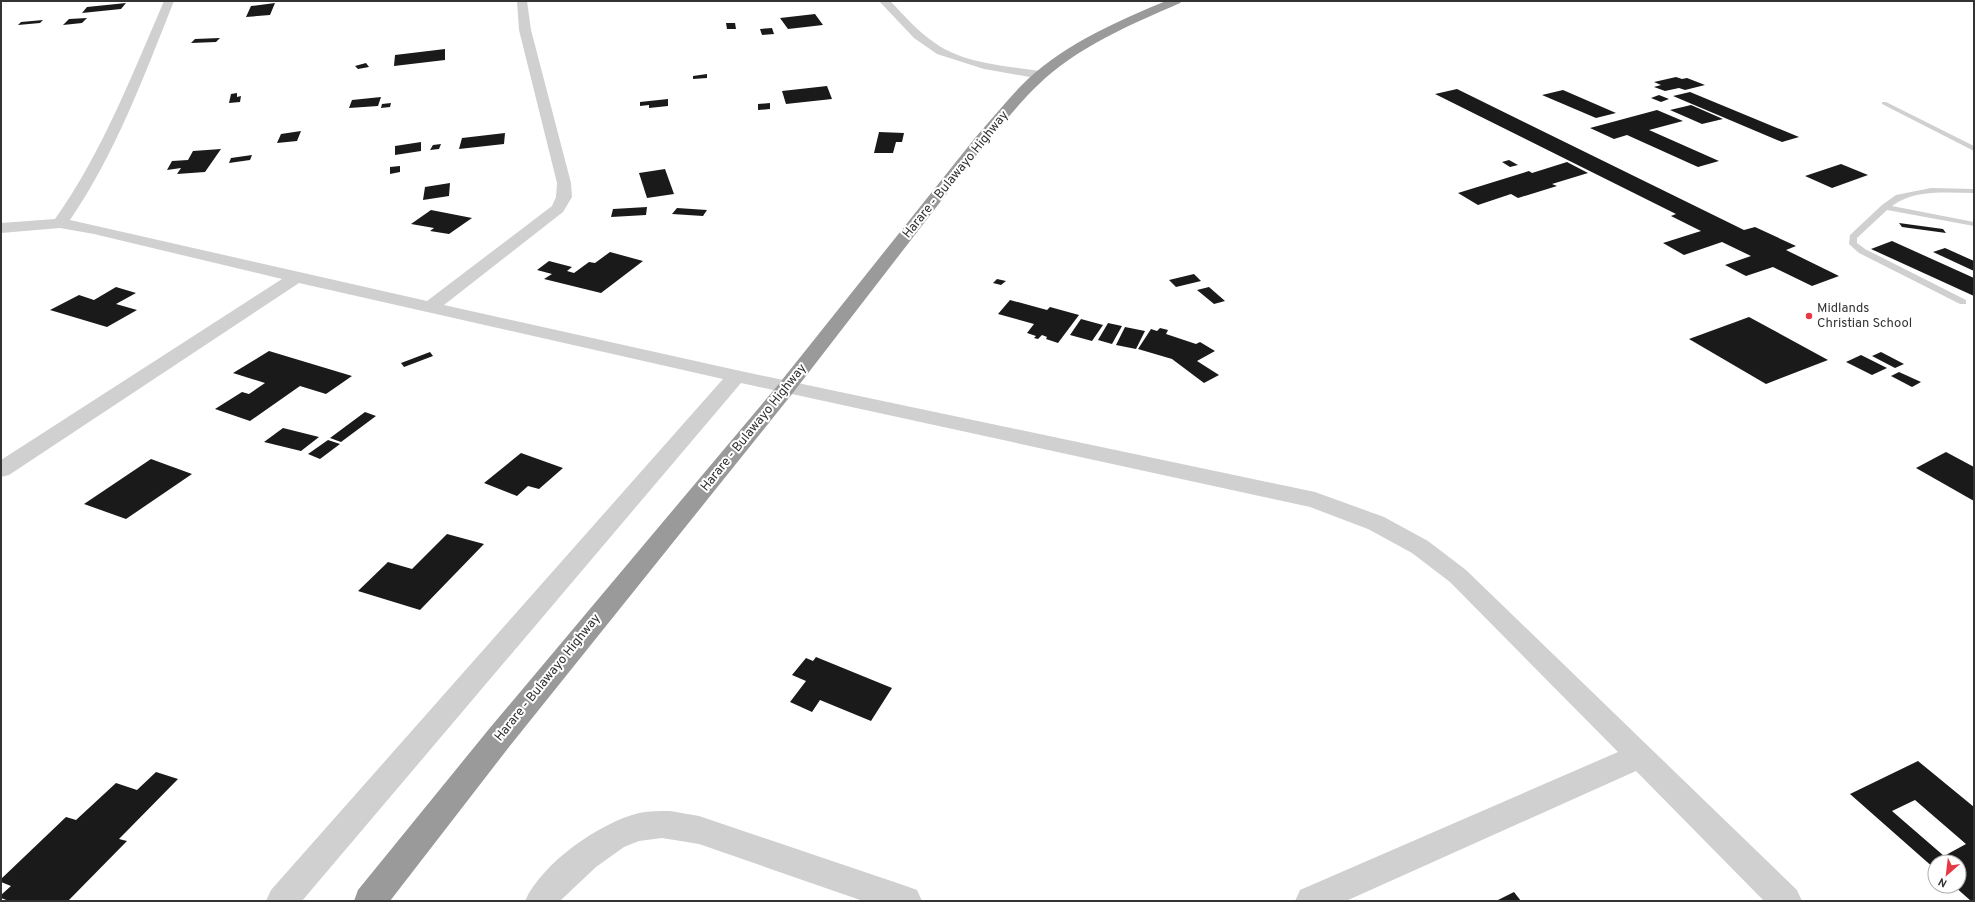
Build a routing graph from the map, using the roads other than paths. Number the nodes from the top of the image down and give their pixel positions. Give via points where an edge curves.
1 (169, 1) edge
2 (522, 1) edge
3 (884, 1) edge
4 (1176, 1) edge
5 (1041, 75) junction
6 (1884, 103) dead end
7 (1974, 149) edge
8 (1974, 191) edge
9 (1885, 207) junction
10 (60, 223) junction
11 (1974, 224) edge
12 (1, 228) edge
13 (296, 277) junction
14 (1963, 302) dead end
15 (432, 306) junction
16 (736, 376) junction
17 (787, 386) junction
18 (1, 470) edge
19 (1640, 756) junction
20 (282, 901) edge
21 (370, 901) edge
22 (541, 901) edge
23 (906, 901) edge
24 (1311, 901) edge
25 (1786, 901) edge

1 - 10 street via 132,90 82,190
2 - 15 street via 525,30 564,183 564,197 558,209
3 - 5 street via 932,46 955,57 988,66
4 - 5 highway, Harare - Bulawayo Highway via 1093,39
5 - 17 highway, Harare - Bulawayo Highway via 980,141
6 - 7 lane
8 - 9 lane via 1931,190 1899,197
9 - 11 lane
9 - 14 lane via 1853,237 1853,244 1862,252
10 - 12 street
10 - 13 street
13 - 15 street
13 - 18 street
15 - 16 street
16 - 17 street
16 - 20 street
17 - 19 street via 1315,500 1376,523 1420,547 1458,576
17 - 21 highway, Harare - Bulawayo Highway via 435,816
19 - 24 street
19 - 25 street
22 - 23 street via 550,888 580,861 613,838 639,827 675,824

